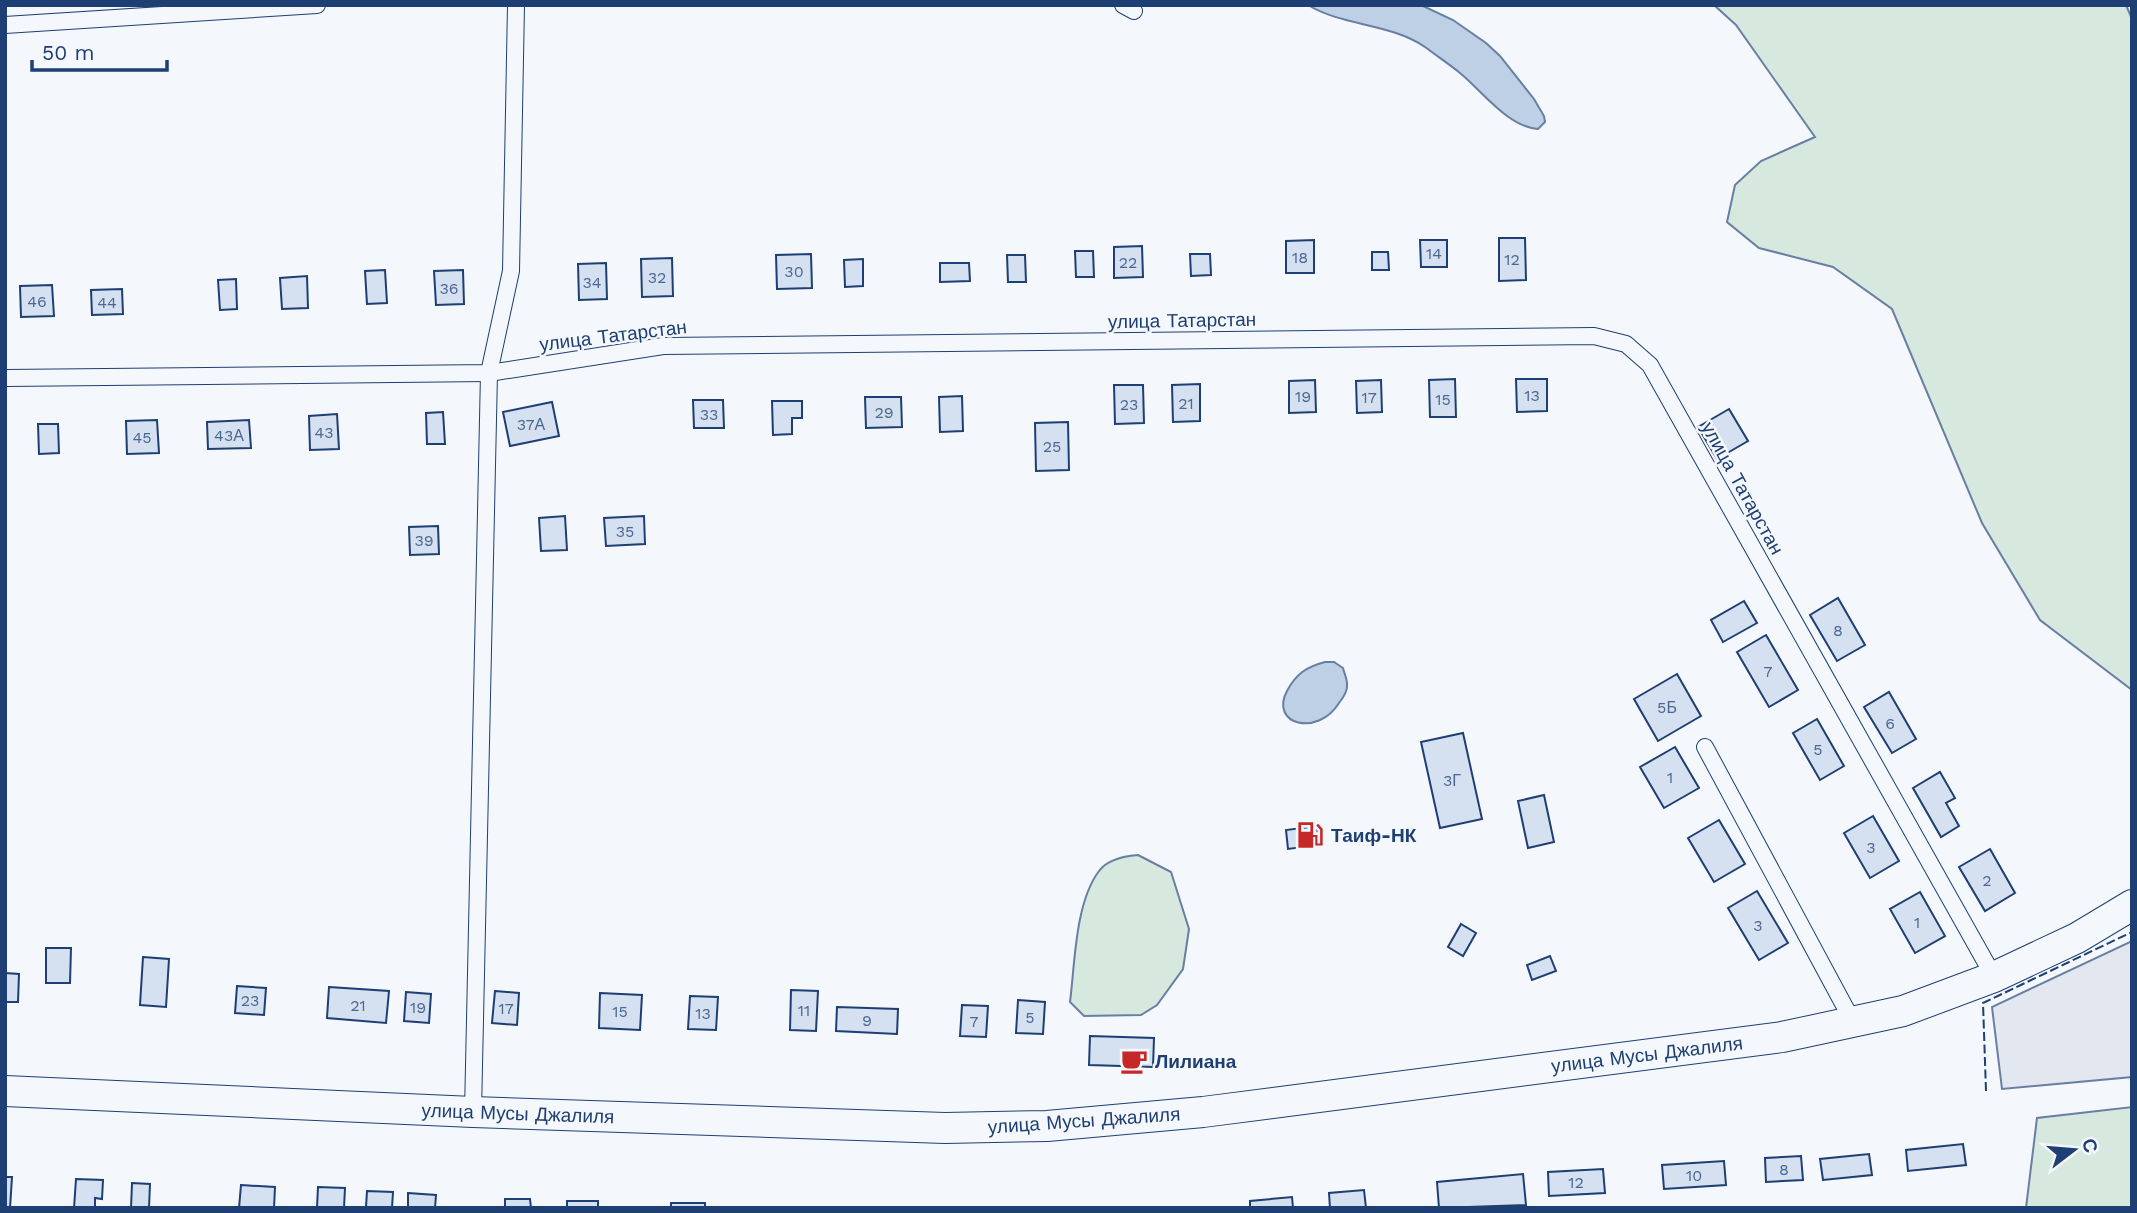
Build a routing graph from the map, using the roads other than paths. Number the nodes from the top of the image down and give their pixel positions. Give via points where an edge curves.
1 (317, 5) edge
2 (516, 5) edge
3 (5, 25) edge
4 (489, 373) junction
5 (5, 378) edge
6 (1704, 747) dead end
7 (2132, 905) edge
8 (1994, 977) junction
9 (1853, 1022) junction
10 (5, 1091) edge
11 (473, 1112) junction

1 - 3 street
2 - 4 street via 512,271
4 - 5 street, улица Татарстан
4 - 8 street, улица Татарстан via 663,346 1594,336 1626,344 1650,365
4 - 11 street
6 - 9 street
7 - 8 highway, улица Мусы Джалиля via 2077,938
8 - 9 highway, улица Мусы Джалиля via 1903,1011
9 - 11 highway, улица Мусы Джалиля via 1782,1037 1203,1112 1047,1126 945,1128
10 - 11 highway, улица Мусы Джалиля

